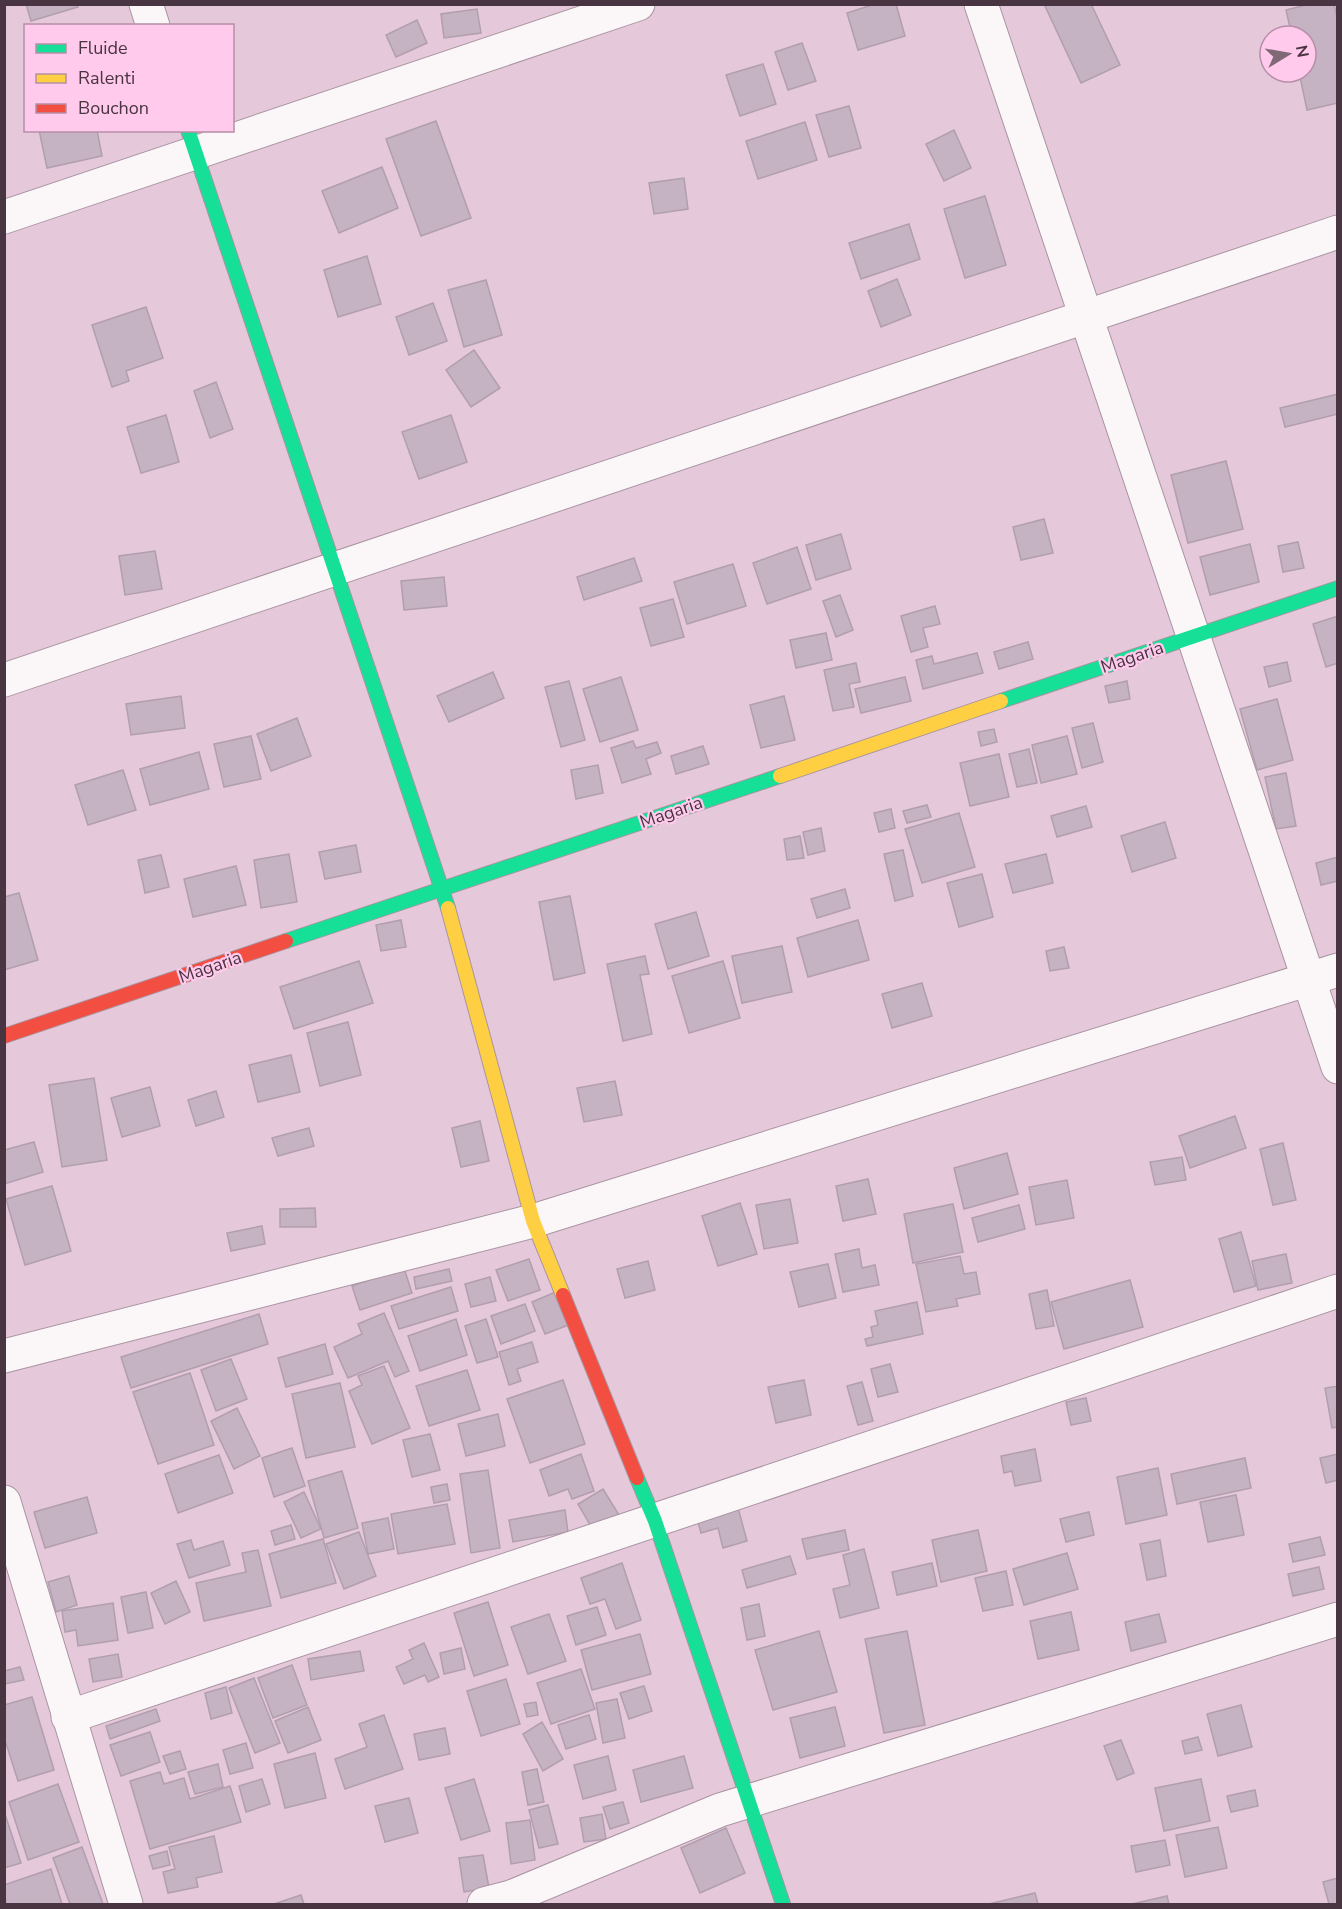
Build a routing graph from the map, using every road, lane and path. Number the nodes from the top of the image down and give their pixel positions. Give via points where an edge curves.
1 (146, 4) edge
2 (638, 4) edge
3 (981, 4) edge
4 (152, 24) edge
5 (234, 129) edge
6 (224, 132) edge
7 (192, 142) edge
8 (4, 217) edge
9 (1338, 232) edge
10 (1086, 317) junction
11 (335, 569) junction
12 (1338, 588) edge
13 (1193, 637) junction
14 (4, 680) edge
15 (442, 889) junction
16 (1323, 975) edge
17 (4, 1036) edge
18 (1338, 1067) edge
19 (533, 1221) junction
20 (1338, 1292) edge
21 (4, 1356) edge
22 (4, 1502) edge
23 (655, 1521) junction
24 (1338, 1619) edge
25 (68, 1717) junction
26 (750, 1802) junction
27 (126, 1905) edge
28 (484, 1905) edge
29 (783, 1905) edge

1 - 4 street
2 - 5 street
3 - 10 street
6 - 7 street
7 - 8 street
7 - 11 street
9 - 10 street
10 - 11 street
10 - 13 street
11 - 14 street
11 - 15 street
12 - 13 street, Magaria
13 - 15 street, Magaria
13 - 16 street
15 - 17 street, Magaria
15 - 19 street
16 - 18 street
16 - 19 street
19 - 21 street
19 - 23 street
20 - 23 street
22 - 25 street
23 - 25 street
23 - 26 street
24 - 26 street
25 - 27 street
26 - 28 street via 720,1810
26 - 29 street

